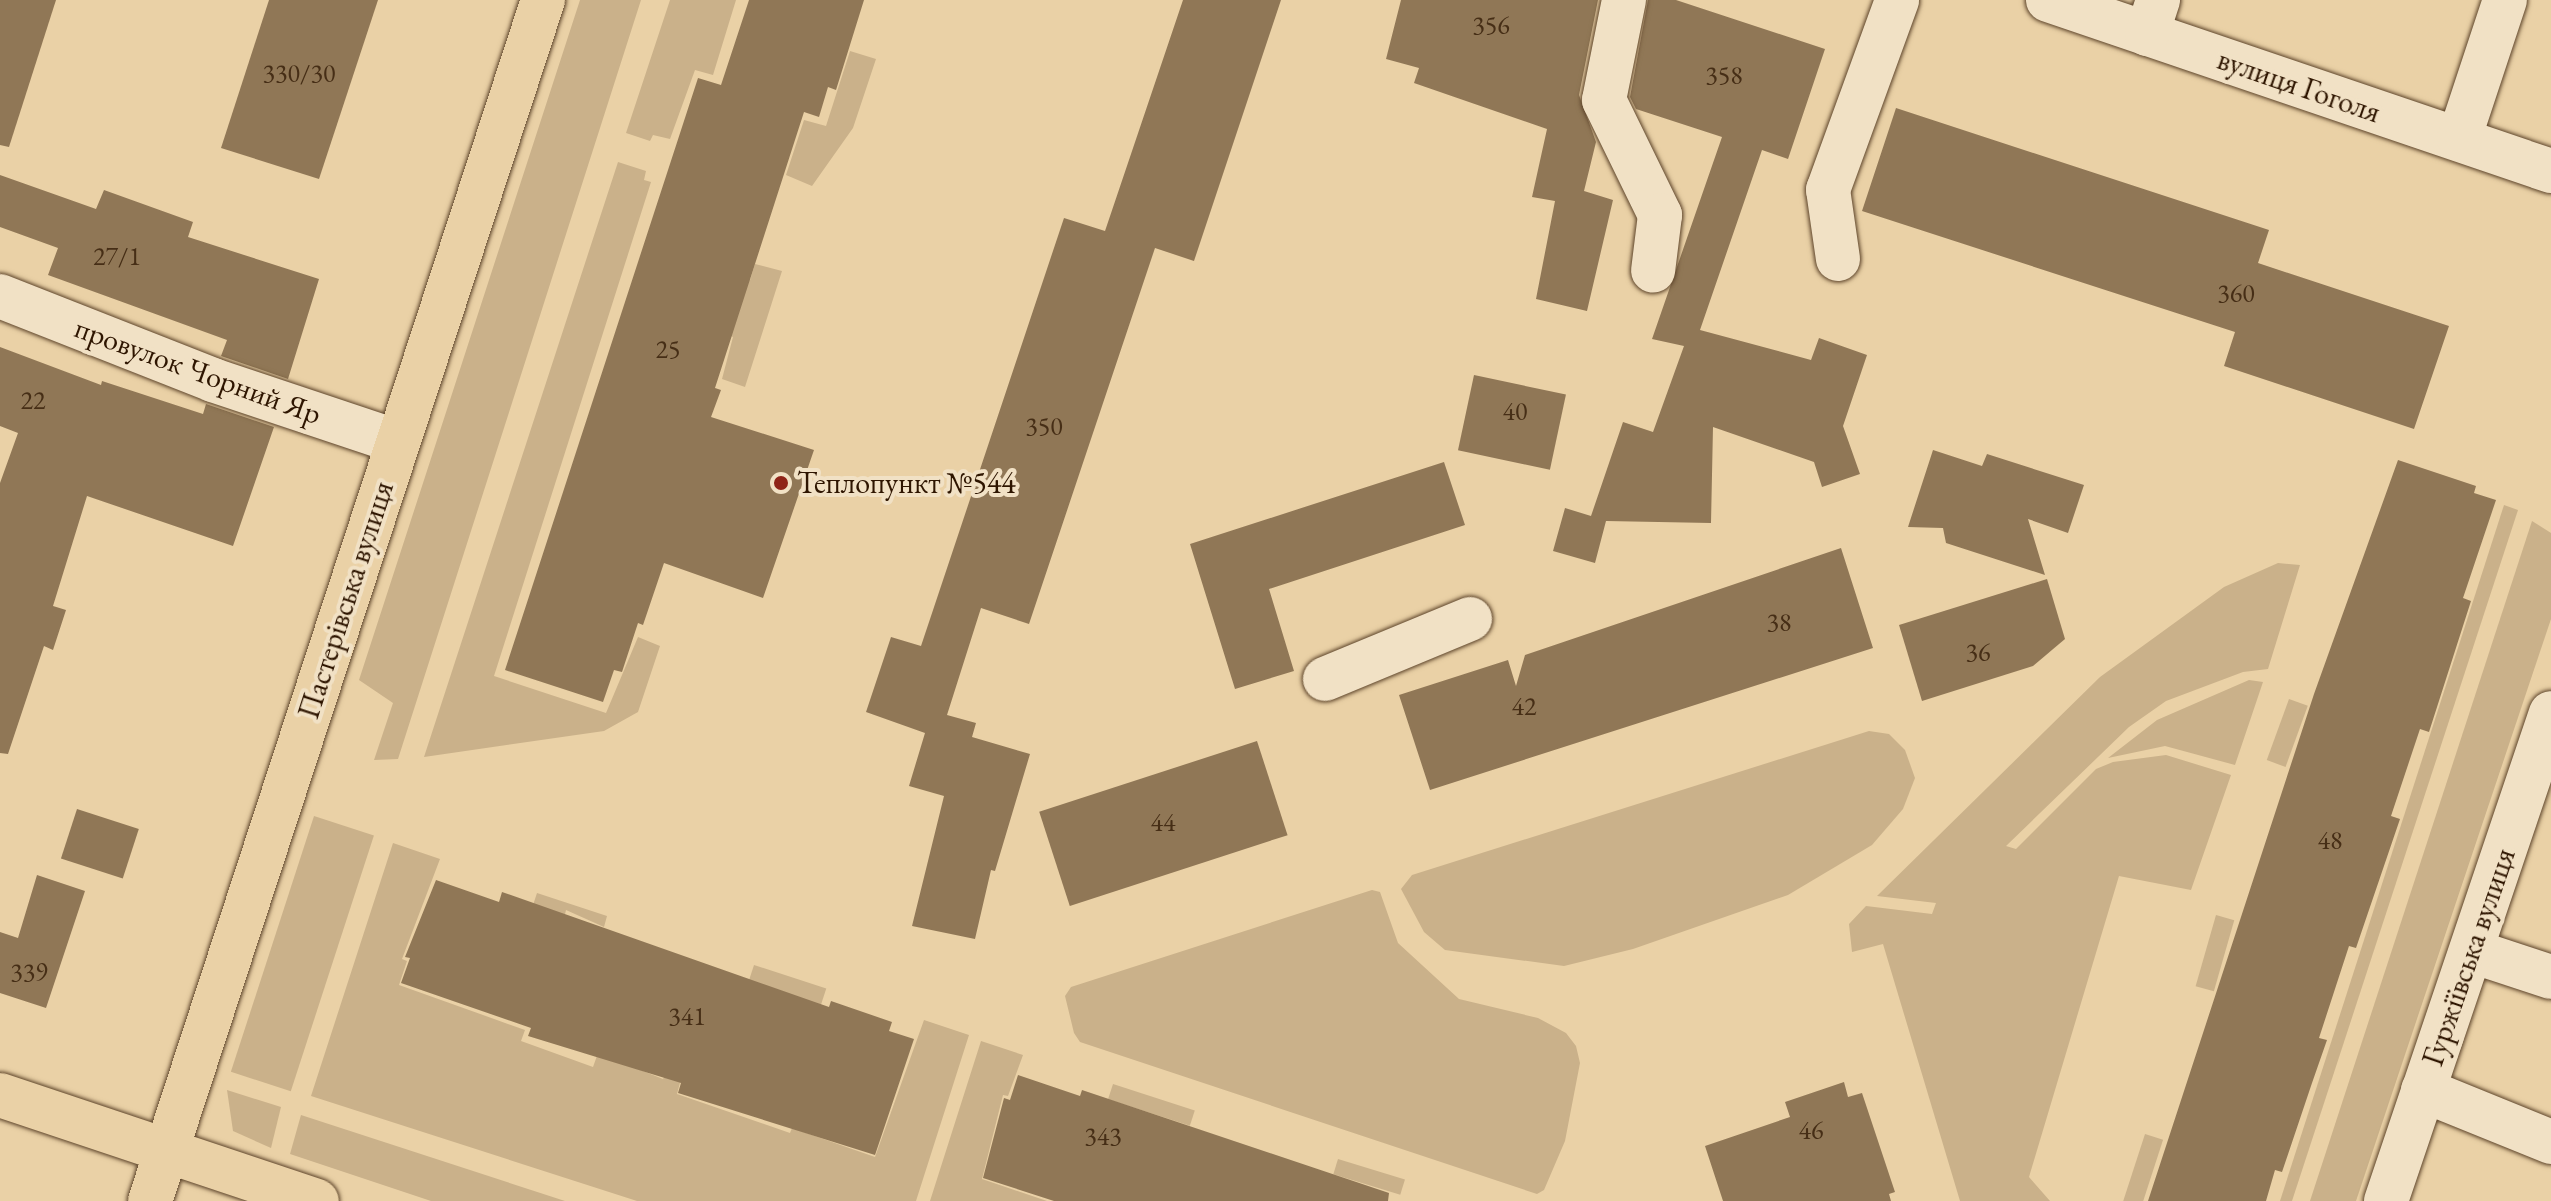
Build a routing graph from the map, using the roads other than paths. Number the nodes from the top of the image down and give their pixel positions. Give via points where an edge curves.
1 (543, 0) edge
2 (1624, 0) edge
3 (1897, 0) edge
4 (2048, 0) edge
5 (2505, 0) edge
6 (2152, 17) edge
7 (2459, 139) junction
8 (2551, 171) edge
9 (1838, 259) dead end
10 (1653, 271) dead end
11 (0, 296) edge
12 (398, 442) junction
13 (1470, 619) dead end
14 (1325, 679) dead end
15 (2551, 713) edge
16 (2472, 951) junction
17 (2551, 977) edge
18 (2423, 1090) junction
19 (0, 1095) edge
20 (2551, 1142) edge
21 (167, 1151) junction
22 (150, 1201) edge
23 (317, 1201) edge
24 (2386, 1201) edge

1 - 12 main road, Пастерівська вулиця
2 - 10 street via 1604,100 1660,215
3 - 9 street via 1828,190
4 - 6 street, вулиця Гоголя
5 - 7 street
6 - 7 street, вулиця Гоголя
7 - 8 street, вулиця Гоголя
11 - 12 street, провулок Чорний Яр via 213,380
12 - 21 main road, Пастерівська вулиця
13 - 14 street
15 - 16 street, Гуржіївська вулиця
16 - 17 street
16 - 18 street, Гуржіївська вулиця
18 - 20 street
18 - 24 street, Гуржіївська вулиця
19 - 21 main road
21 - 22 main road, Пастерівська вулиця
21 - 23 main road

